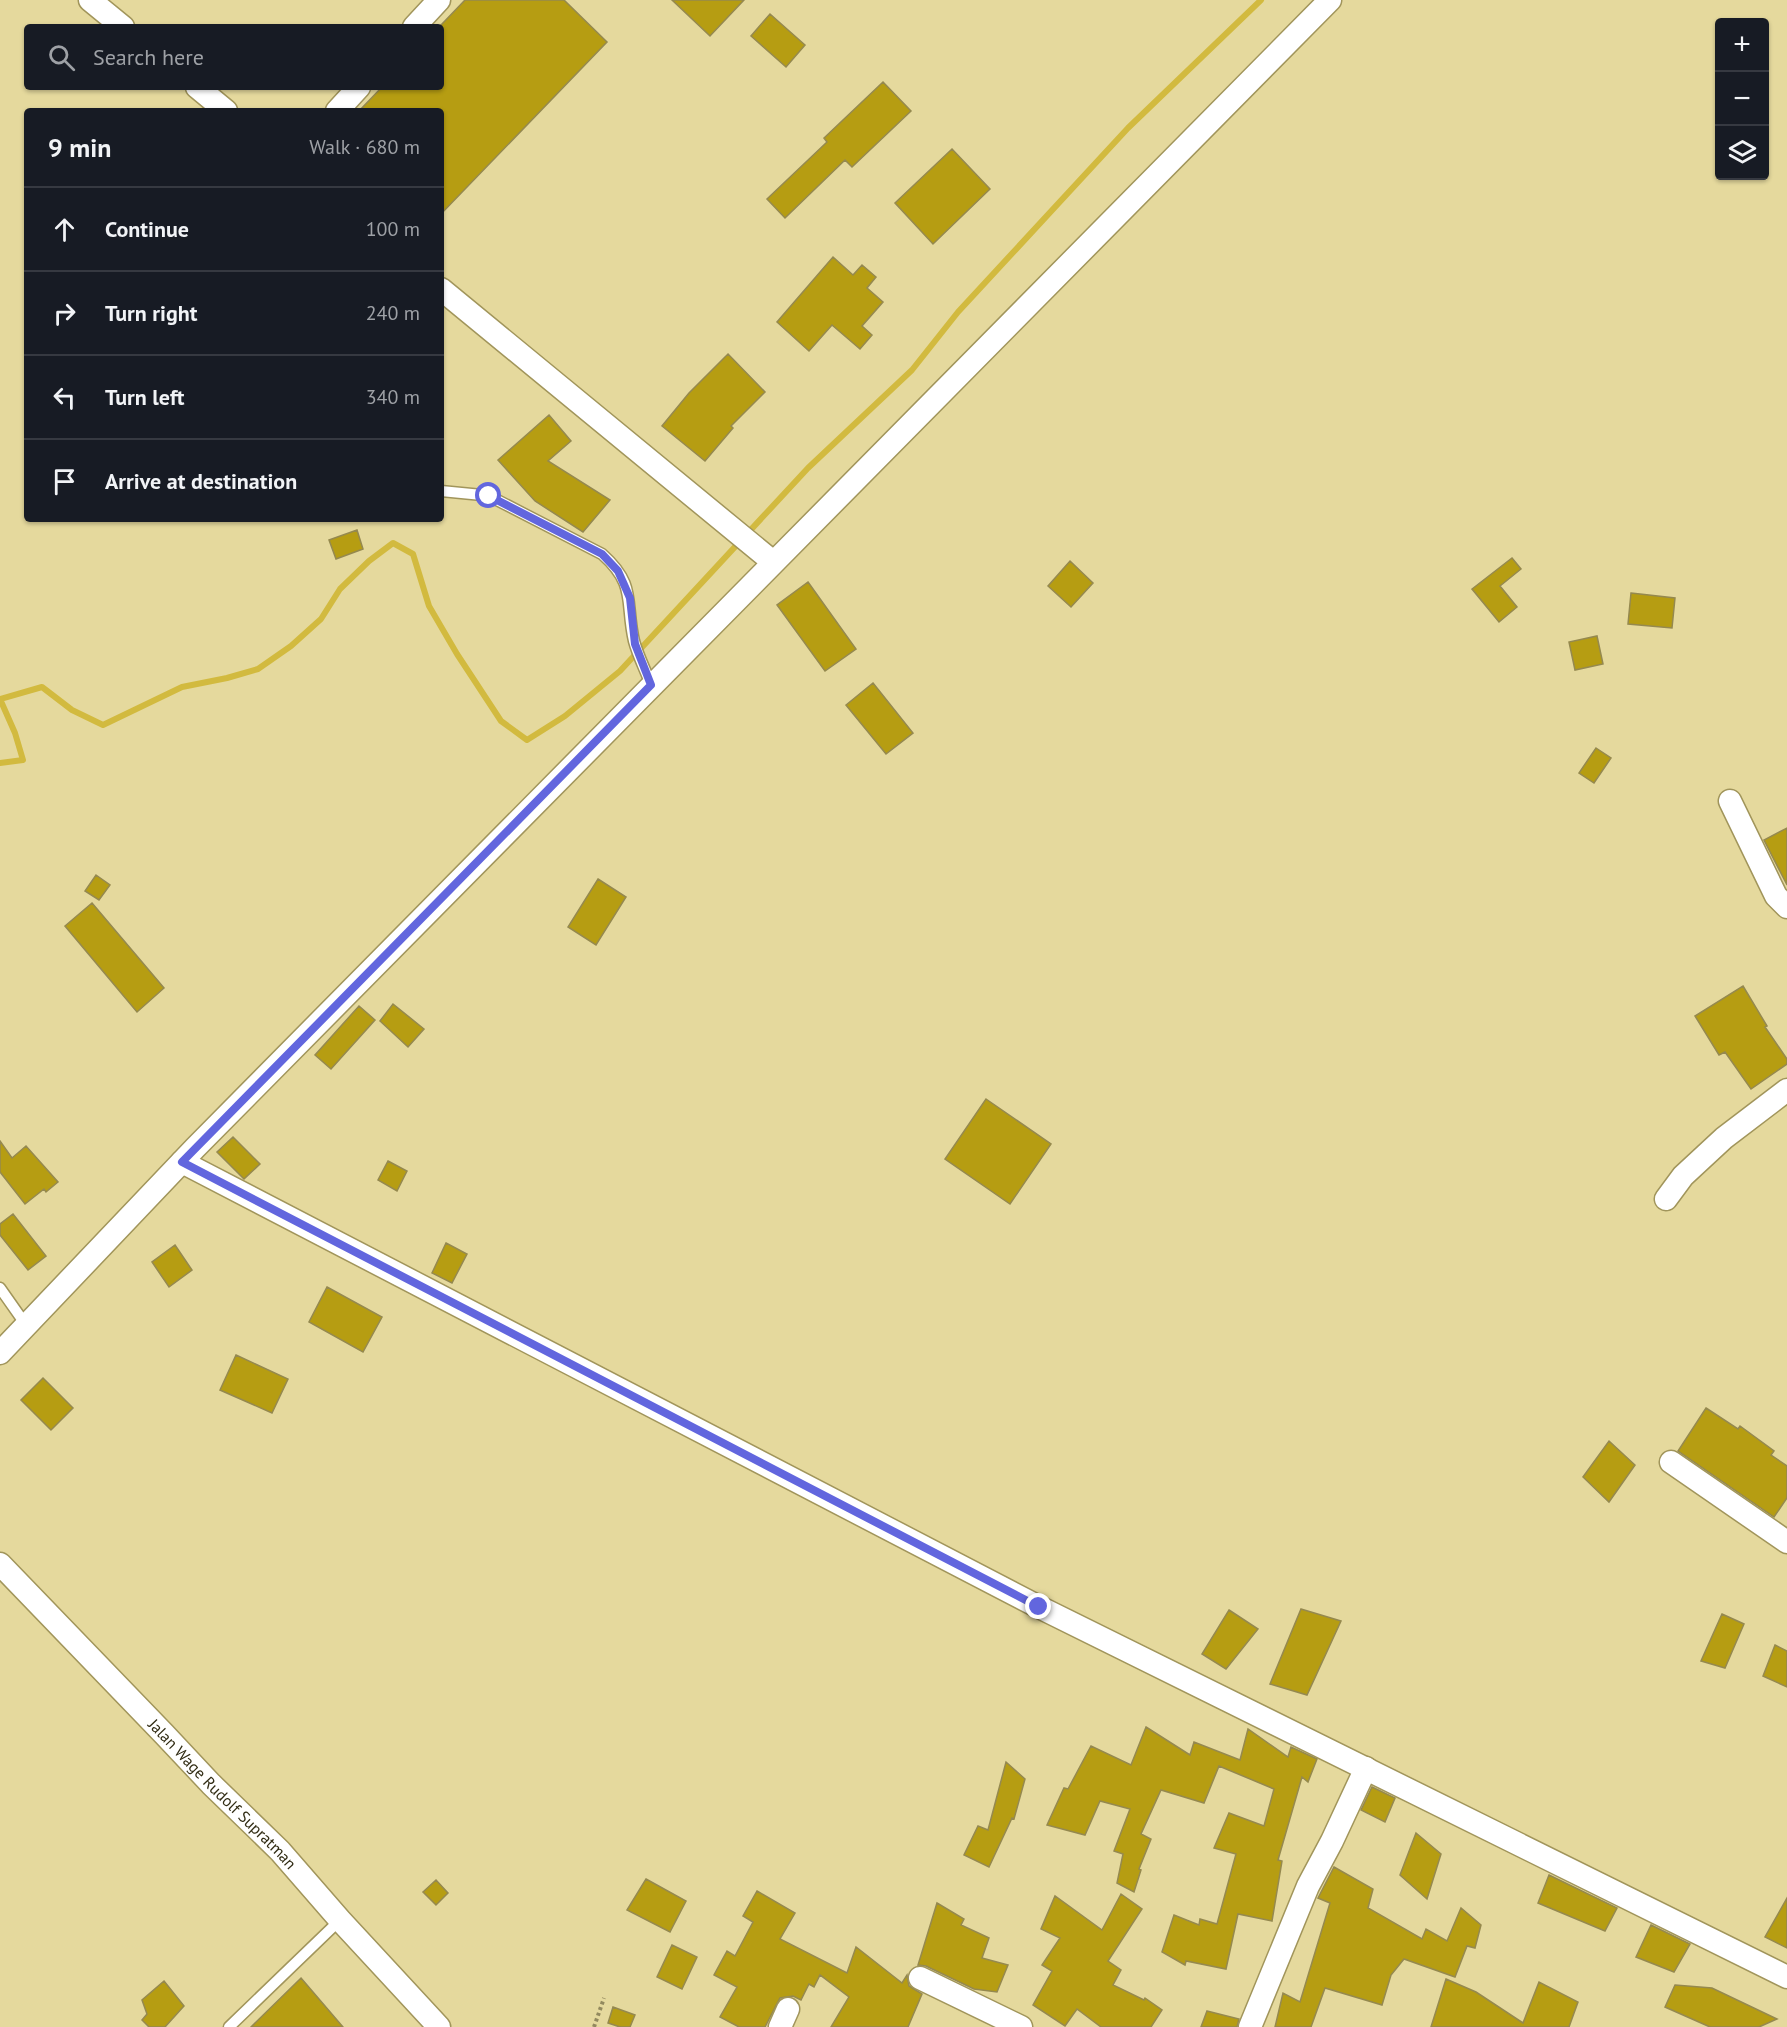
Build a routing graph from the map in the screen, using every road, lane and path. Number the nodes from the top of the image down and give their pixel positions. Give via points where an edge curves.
1 (90, 0) edge
2 (439, 0) edge
3 (1330, 0) edge
4 (119, 24) edge
5 (417, 24) edge
6 (201, 90) edge
7 (356, 90) edge
8 (222, 108) edge
9 (341, 108) edge
10 (444, 291) edge
11 (444, 491) edge
12 (773, 562) junction
13 (651, 685) junction
14 (1731, 801) dead end
15 (1787, 907) edge
16 (1787, 1090) edge
17 (182, 1162) junction
18 (1666, 1199) dead end
19 (0, 1288) edge
20 (26, 1325) junction
21 (0, 1353) edge
22 (1671, 1462) dead end
23 (1787, 1542) edge
24 (0, 1564) edge
25 (1366, 1768) junction
26 (340, 1920) junction
27 (1787, 1977) edge
28 (920, 1978) dead end
29 (604, 1998) dead end
30 (229, 2027) edge
31 (439, 2027) edge
32 (594, 2027) edge
33 (1021, 2027) edge
34 (1250, 2027) edge

1 - 4 street
2 - 5 street
3 - 12 street
6 - 8 street
7 - 9 street
10 - 12 street
11 - 13 lane via 495,499 611,562 630,598 635,644
12 - 13 street
13 - 17 street
14 - 15 street via 1776,896
16 - 18 street via 1724,1138 1683,1176
17 - 20 street
17 - 25 street via 1039,1607
19 - 20 lane
20 - 21 street
22 - 23 street
24 - 26 street, Jalan Wage Rudolf Supratman via 280,1851
25 - 27 street
25 - 34 street via 1308,1886
26 - 30 lane
26 - 31 street, Jalan Wage Rudolf Supratman
28 - 33 street
29 - 32 path

